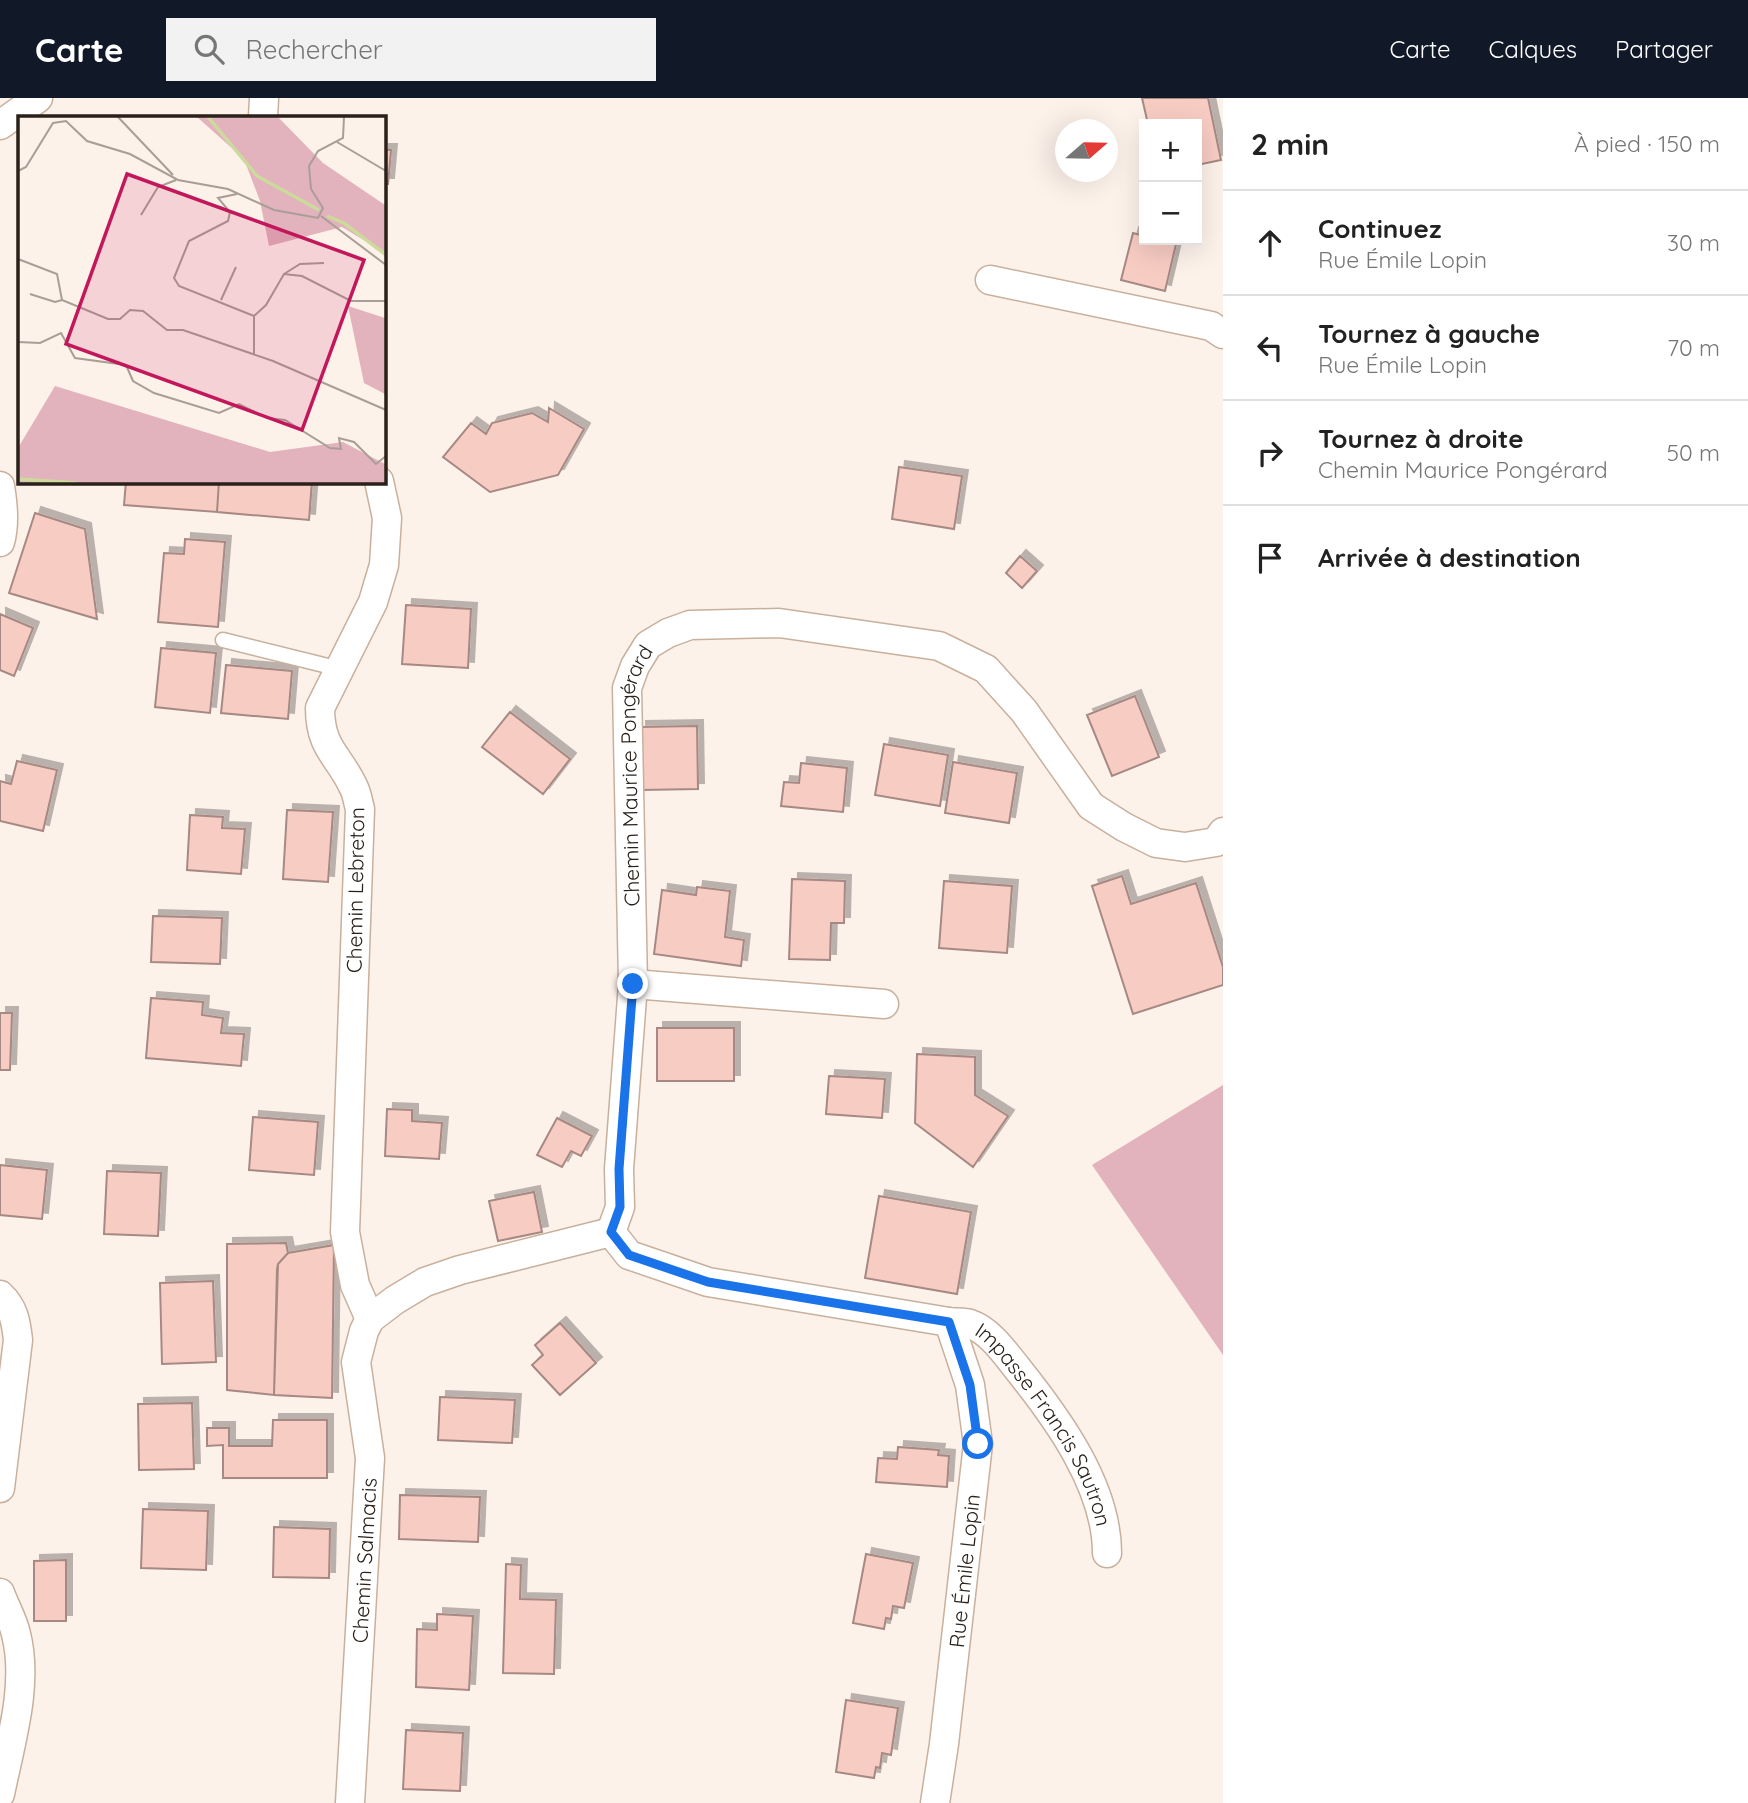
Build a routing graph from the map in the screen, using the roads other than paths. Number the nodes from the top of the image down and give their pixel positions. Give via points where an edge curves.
1 (38, 98) edge
2 (264, 98) edge
3 (263, 116) edge
4 (0, 125) edge
5 (990, 281) dead end
6 (1223, 334) edge
7 (379, 483) edge
8 (0, 486) edge
9 (0, 542) edge
10 (223, 640) dead end
11 (340, 669) junction
12 (1223, 832) edge
13 (633, 984) junction
14 (884, 1004) dead end
15 (611, 1232) junction
16 (0, 1295) edge
17 (370, 1319) junction
18 (949, 1322) junction
19 (0, 1488) edge
20 (1107, 1553) dead end
21 (0, 1593) edge
22 (0, 1794) edge
23 (350, 1803) edge
24 (935, 1803) edge

1 - 4 street
2 - 3 street
5 - 6 street via 1211,326
7 - 11 street, Chemin Lebreton via 387,518 384,565 373,602
8 - 9 street
10 - 11 lane
11 - 17 street, Chemin Lebreton via 320,708 320,727 354,788 360,809 345,1232 355,1284
12 - 13 street, Chemin Maurice Pongérard via 1216,842 1205,845 1156,843 1091,806 1024,711 986,669 939,646 779,623 690,625 648,645 627,688
13 - 14 street
13 - 15 street, Chemin Maurice Pongérard via 620,1207
15 - 17 street via 425,1282
15 - 18 street via 629,1255 708,1282
16 - 19 street via 16,1318 18,1340
17 - 23 street, Chemin Salmacis via 356,1362 370,1458
18 - 20 street, Impasse Francis Sautron via 972,1325 988,1336 1045,1403 1078,1454 1096,1498
18 - 24 street, Rue Émile Lopin via 970,1385 978,1444
21 - 22 street via 16,1633 21,1670

